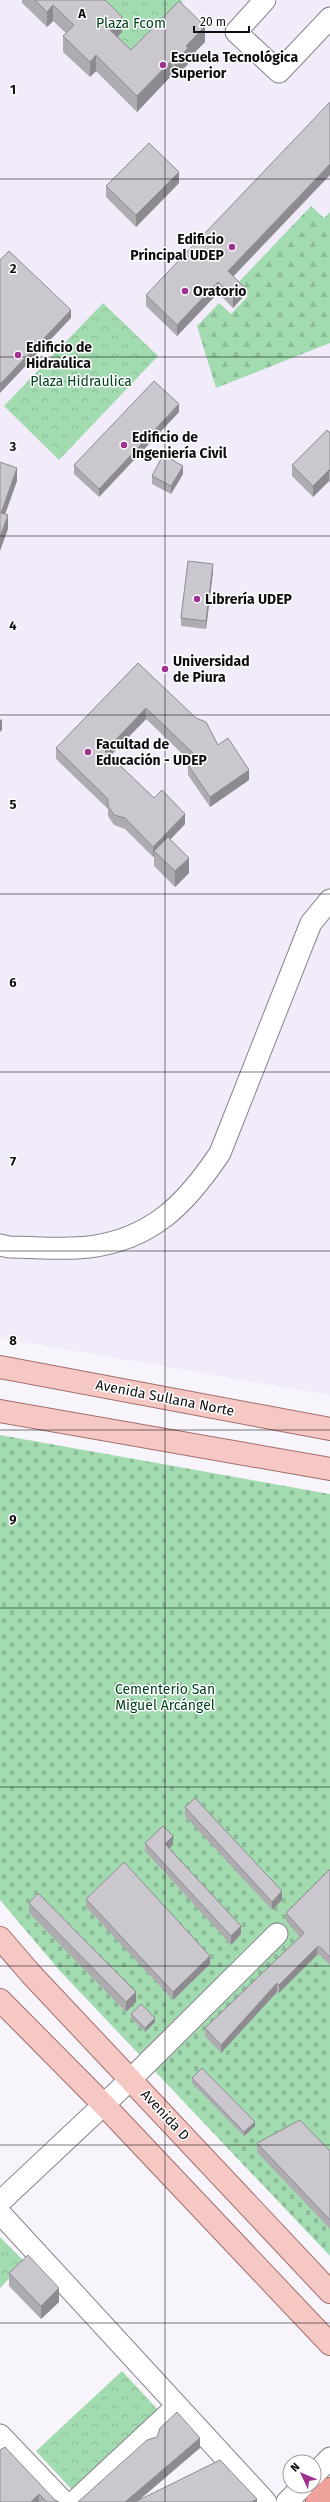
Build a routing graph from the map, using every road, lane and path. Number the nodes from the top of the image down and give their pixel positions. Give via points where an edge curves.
1 (265, 0) edge
2 (330, 18) edge
3 (330, 900) edge
4 (0, 1245) edge
5 (0, 1367) edge
6 (0, 1412) edge
7 (330, 1429) edge
8 (330, 1469) edge
9 (277, 1934) dead end
10 (0, 1938) edge
11 (0, 2000) edge
12 (131, 2078) junction
13 (104, 2105) junction
14 (0, 2202) edge
15 (0, 2214) edge
16 (330, 2292) edge
17 (330, 2344) edge
18 (177, 2406) junction
19 (0, 2435) edge
20 (330, 2458) edge
21 (322, 2466) edge
22 (330, 2489) edge
23 (295, 2494) edge
24 (64, 2502) edge
25 (74, 2502) edge
26 (266, 2502) edge
27 (287, 2502) edge
28 (317, 2502) edge

1 - 2 street via 236,32 279,72
3 - 4 street via 311,923 220,1153 201,1181 181,1203 152,1227 124,1240 88,1247
5 - 7 main road, Avenida Sullana Norte
6 - 8 main road
9 - 12 street
10 - 12 main road, Avenida D
11 - 13 main road
12 - 13 street
12 - 16 main road, Avenida D
13 - 14 street
13 - 17 main road
15 - 18 street
18 - 25 street
18 - 26 street
19 - 24 street
20 - 21 street
22 - 28 highway
23 - 27 street

